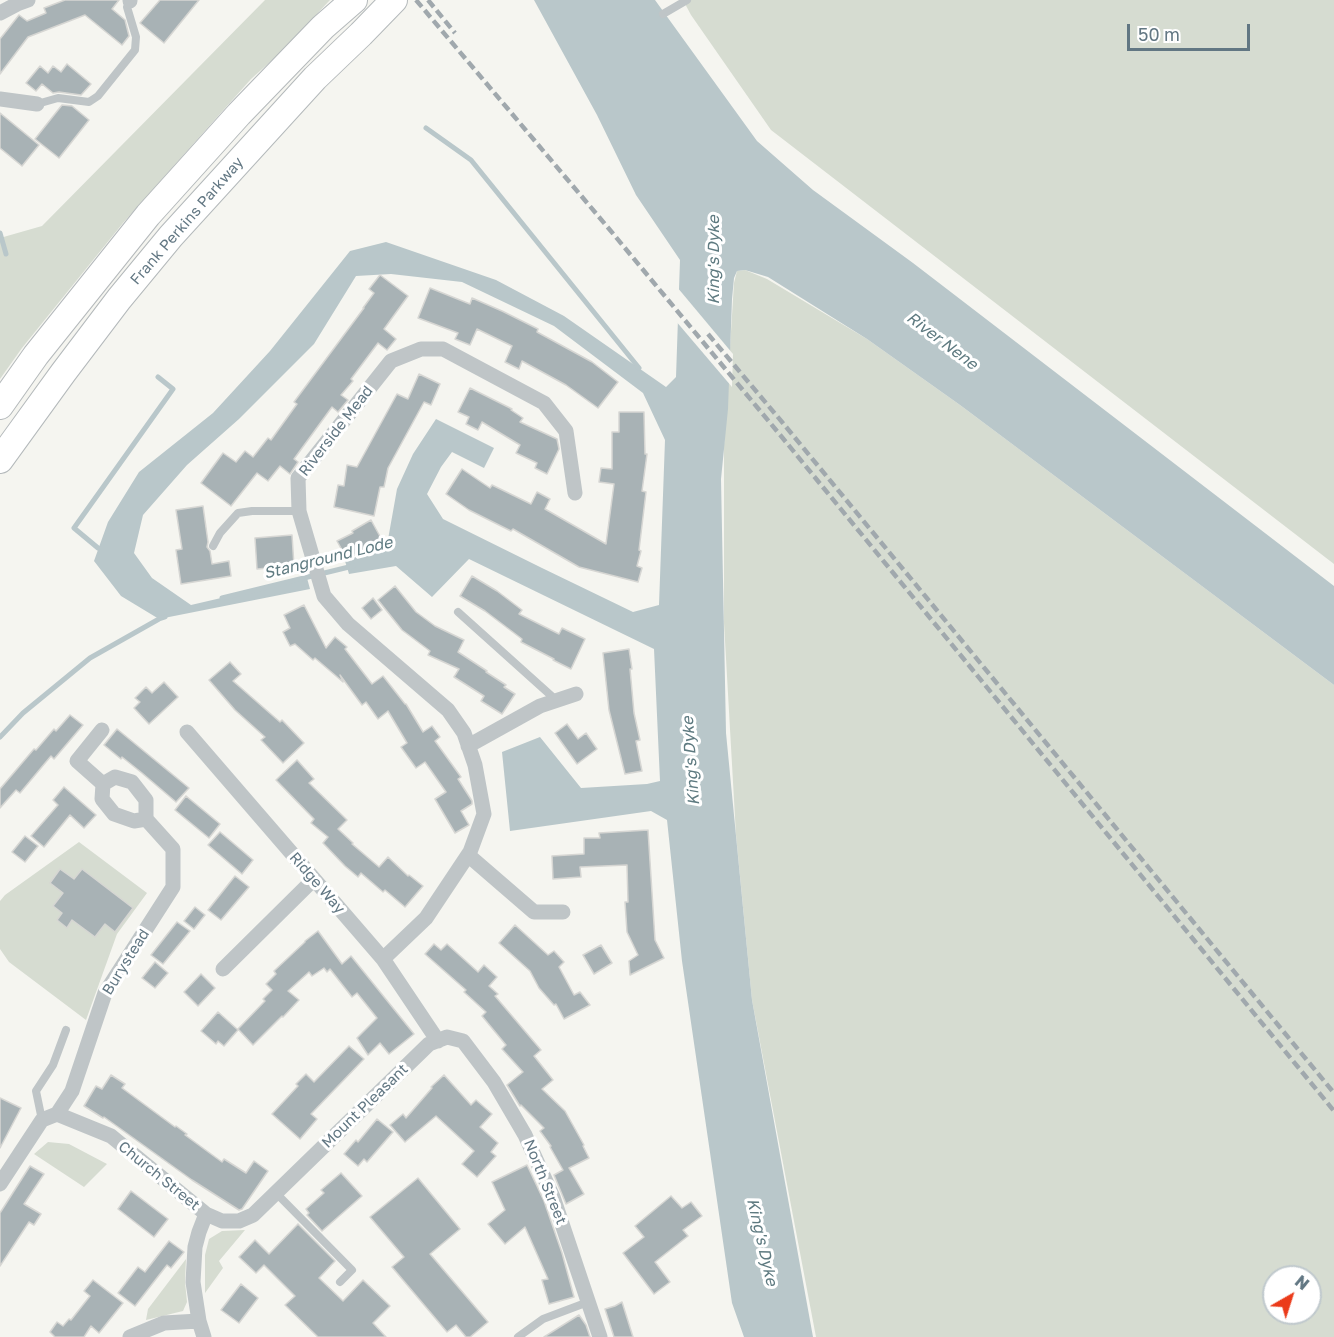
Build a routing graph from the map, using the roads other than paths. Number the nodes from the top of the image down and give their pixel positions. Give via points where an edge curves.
1 (28, 0) edge
2 (354, 0) edge
3 (394, 0) edge
4 (687, 0) edge
5 (130, 1) edge
6 (0, 13) edge
7 (663, 14) dead end
8 (0, 99) edge
9 (37, 104) joint
10 (0, 406) edge
11 (0, 460) edge
12 (575, 493) dead end
13 (299, 511) junction
14 (213, 546) dead end
15 (458, 612) dead end
16 (576, 694) dead end
17 (556, 700) junction
18 (102, 730) dead end
19 (187, 732) dead end
20 (468, 746) junction
21 (103, 784) junction
22 (146, 819) junction
23 (468, 855) junction
24 (314, 879) junction
25 (564, 912) dead end
26 (383, 959) junction
27 (223, 969) dead end
28 (66, 1030) dead end
29 (438, 1041) junction
30 (57, 1114) junction
31 (42, 1120) junction
32 (0, 1184) edge
33 (276, 1193) junction
34 (206, 1214) junction
35 (340, 1282) dead end
36 (588, 1302) junction
37 (199, 1321) junction
38 (130, 1337) edge
39 (204, 1337) edge
40 (518, 1337) edge
41 (600, 1337) edge

1 - 6 street
2 - 10 highway, Frank Perkins Parkway via 239,114 148,215
3 - 11 highway, Frank Perkins Parkway via 315,78 156,254
4 - 7 lane
5 - 9 lane via 135,50 98,96 88,102 58,98
8 - 9 street
12 - 13 street, Riverside Mead via 566,431 544,403 443,349 421,349 391,362 298,478
13 - 14 lane via 238,513
13 - 20 street, Riverside Mead via 324,596 348,624 448,710
15 - 17 lane
16 - 17 street
17 - 20 street
18 - 21 street via 77,761
19 - 24 street, Ridge Way
20 - 23 street, Riverside Mead via 484,814
21 - 22 street via 102,799 114,814 134,821
21 - 22 street, Burystead via 115,777 132,782 146,800
22 - 30 street, Burystead via 173,849 174,887 105,993 72,1091
23 - 25 street via 534,912
23 - 26 street, Riverside Mead via 426,918
24 - 26 street, Ridge Way
24 - 27 street
26 - 29 street, Ridge Way
28 - 31 lane via 53,1065 36,1091
29 - 33 street, Mount Pleasant via 429,1044
29 - 36 street, North Street via 447,1037 463,1041 494,1082 525,1135 553,1197
30 - 31 street
30 - 34 street, Church Street via 111,1136
31 - 32 street
33 - 34 street, Church Street via 254,1215 239,1221 222,1221
33 - 35 lane via 352,1270
34 - 37 street via 195,1247 193,1282
36 - 40 lane via 543,1319
36 - 41 street, North Street
37 - 38 street via 164,1323
37 - 39 street

